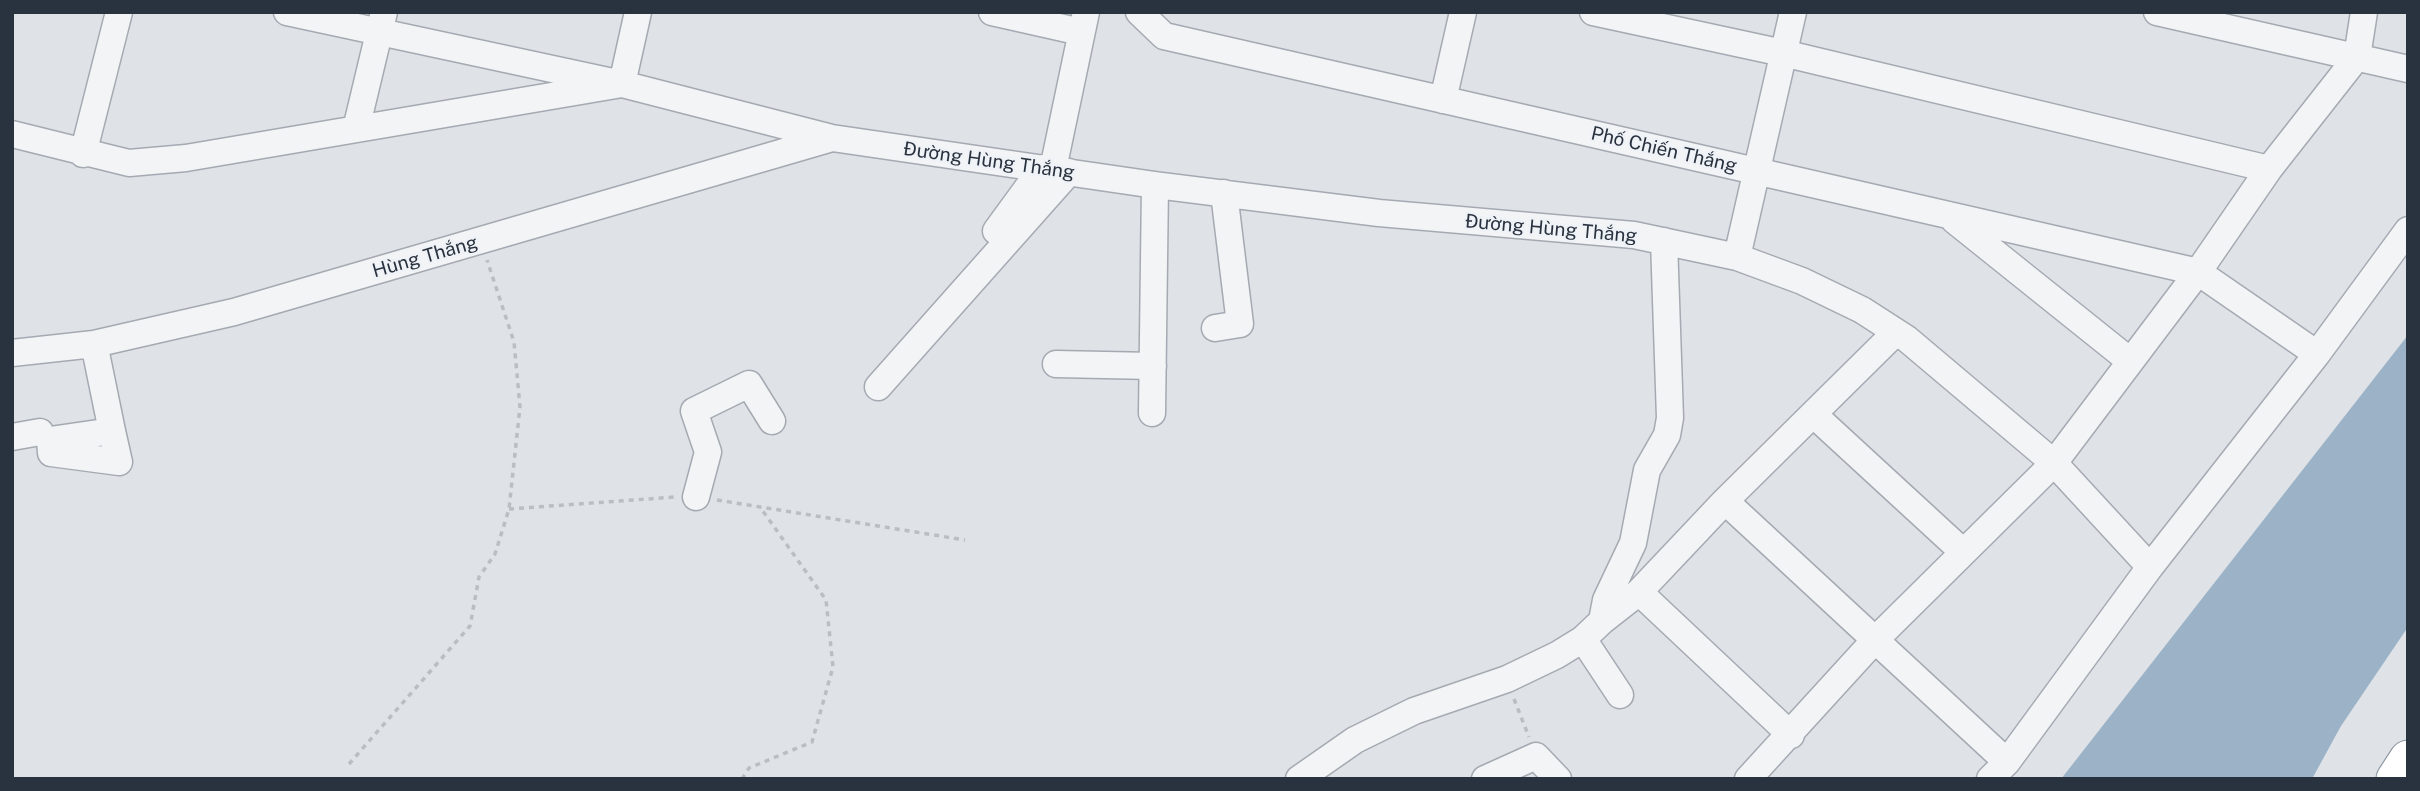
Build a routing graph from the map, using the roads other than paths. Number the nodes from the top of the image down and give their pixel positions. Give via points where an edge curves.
1 (119, 12) edge
2 (287, 12) edge
3 (638, 12) edge
4 (992, 12) edge
5 (1139, 12) edge
6 (1463, 12) edge
7 (1593, 12) edge
8 (1793, 12) edge
9 (2157, 12) edge
10 (2364, 12) edge
11 (2225, 20) edge
12 (382, 22) edge
13 (1084, 22) edge
14 (1783, 53) junction
15 (2357, 57) junction
16 (2408, 69) edge
17 (622, 84) junction
18 (1443, 100) junction
19 (744, 116) junction
20 (356, 129) junction
21 (12, 134) edge
22 (832, 138) junction
23 (83, 154) junction
24 (752, 162) junction
25 (2269, 169) junction
26 (1055, 170) junction
27 (1756, 172) junction
28 (1155, 186) junction
29 (1224, 193) junction
30 (1950, 216) junction
31 (2408, 230) edge
32 (1664, 241) junction
33 (1737, 257) junction
34 (2197, 272) junction
35 (935, 300) dead end
36 (1215, 328) dead end
37 (1896, 332) junction
38 (94, 344) junction
39 (12, 353) edge
40 (2317, 354) junction
41 (2130, 361) junction
42 (1056, 364) dead end
43 (1153, 366) junction
44 (878, 387) dead end
45 (1152, 413) dead end
46 (1813, 414) junction
47 (772, 421) dead end
48 (112, 431) dead end
49 (40, 432) dead end
50 (12, 437) edge
51 (2054, 463) junction
52 (696, 497) road end
53 (1725, 501) junction
54 (1962, 551) junction
55 (2150, 566) junction
56 (1639, 592) junction
57 (1592, 630) junction
58 (1874, 641) junction
59 (1620, 695) dead end
60 (1791, 734) junction
61 (2408, 759) edge
62 (1999, 770) edge
63 (1299, 779) edge
64 (1485, 779) edge
65 (1558, 779) edge
66 (1748, 779) edge
67 (2395, 779) edge

1 - 23 street
2 - 12 street, Đường Hùng Thắng
3 - 17 street
4 - 13 street
5 - 18 street, Phố Chiến Thắng via 1164,36
6 - 18 street
7 - 14 street
8 - 14 street
9 - 11 street
10 - 15 street
11 - 15 street
12 - 17 street, Đường Hùng Thắng
12 - 20 street
13 - 26 street
14 - 25 street
14 - 27 street
15 - 16 street
15 - 25 street
17 - 19 street, Đường Hùng Thắng
17 - 20 street
18 - 27 street, Phố Chiến Thắng
19 - 22 street, Đường Hùng Thắng
19 - 24 street
20 - 23 street via 186,158 128,163
21 - 23 street
22 - 24 street, Hùng Thắng
22 - 26 street, Đường Hùng Thắng
24 - 38 street, Hùng Thắng via 234,312
25 - 34 street
26 - 28 street, Đường Hùng Thắng
26 - 35 street
26 - 44 street
27 - 30 street, Phố Chiến Thắng
27 - 33 street
28 - 29 street, Đường Hùng Thắng
28 - 43 street
29 - 32 street, Đường Hùng Thắng via 1379,214
29 - 36 street via 1240,324
30 - 34 street, Phố Chiến Thắng
30 - 41 street
31 - 40 street
32 - 33 street
32 - 57 street, Đường Hùng Thắng via 1667,435 1647,470 1633,543
33 - 37 street via 1802,281
34 - 40 street
34 - 41 street
37 - 46 street
37 - 51 street
38 - 39 street, Hùng Thắng
38 - 48 street
40 - 55 street
41 - 51 street
42 - 43 street
43 - 45 street
46 - 53 street
46 - 54 street
47 - 52 street via 749,384 694,411 708,452
49 - 50 street
51 - 54 street
51 - 55 street
53 - 56 street
53 - 58 street
54 - 58 street
55 - 62 street
56 - 57 street
56 - 60 street
57 - 59 street
57 - 63 street via 1507,680 1414,711 1355,740
58 - 60 street
58 - 62 street
60 - 66 street
61 - 67 highway
64 - 65 street via 1536,756

